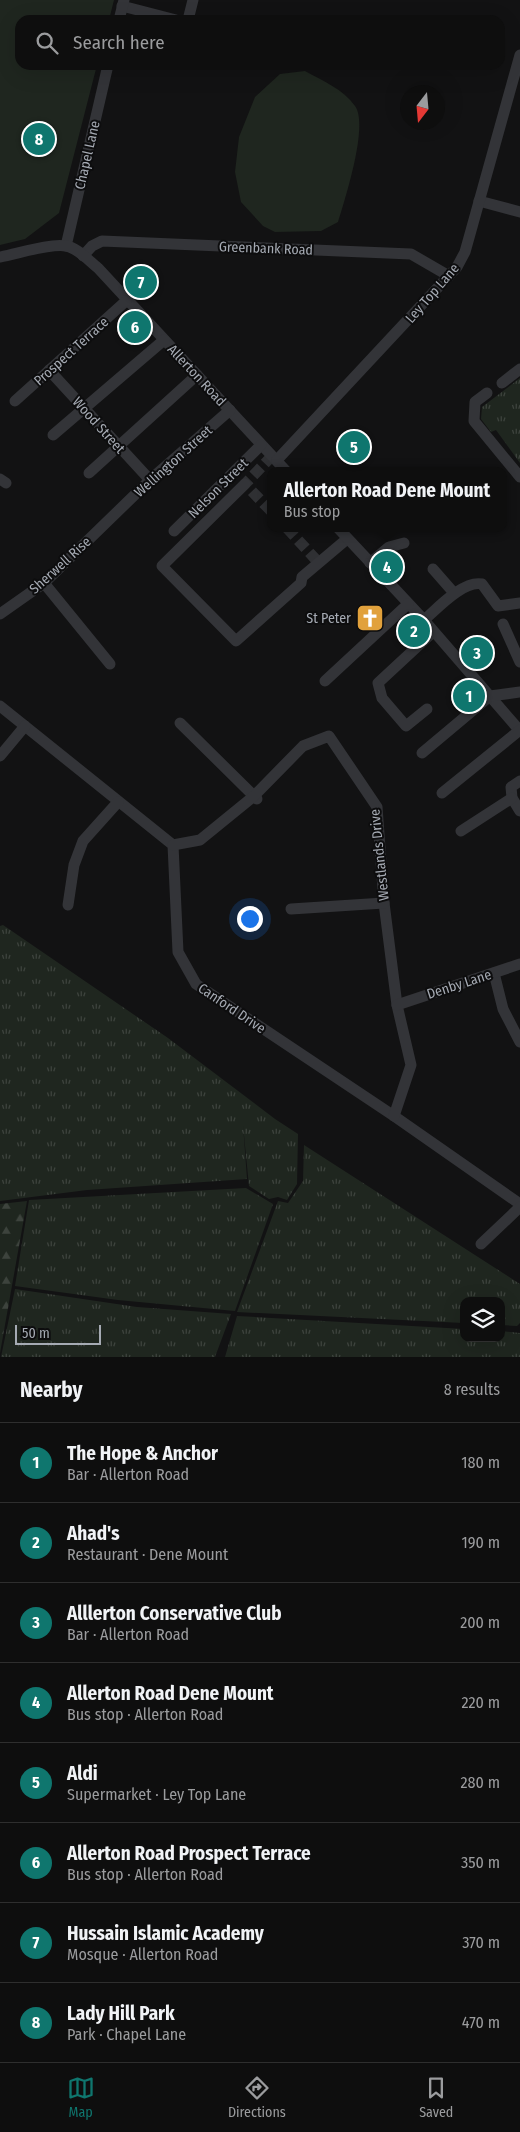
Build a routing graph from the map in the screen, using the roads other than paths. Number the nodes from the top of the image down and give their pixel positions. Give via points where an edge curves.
1 (193, 0) edge
2 (123, 3) edge
3 (160, 15) edge
4 (189, 15) edge
5 (520, 55) edge
6 (107, 70) edge
7 (517, 75) edge
8 (479, 202) junction
9 (520, 212) edge
10 (66, 246) junction
11 (83, 256) junction
12 (0, 257) edge
13 (449, 276) junction
14 (126, 301) junction
15 (164, 340) junction
16 (520, 369) edge
17 (49, 370) junction
18 (197, 375) junction
19 (502, 384) dead end
20 (487, 393) dead end
21 (15, 401) dead end
22 (84, 408) junction
23 (230, 410) junction
24 (53, 435) dead end
25 (261, 445) junction
26 (118, 446) junction
27 (277, 460) junction
28 (283, 467) edge
29 (89, 473) dead end
30 (520, 477) edge
31 (150, 480) junction
32 (245, 484) dead end
33 (117, 512) joint
34 (174, 531) dead end
35 (342, 532) edge
36 (347, 538) junction
37 (404, 542) dead end
38 (370, 563) junction
39 (433, 569) dead end
40 (44, 583) junction
41 (454, 594) junction
42 (520, 603) edge
43 (408, 604) junction
44 (0, 614) edge
45 (424, 620) junction
46 (502, 624) dead end
47 (433, 632) junction
48 (520, 662) edge
49 (110, 664) dead end
50 (325, 681) dead end
51 (520, 692) edge
52 (490, 696) junction
53 (0, 706) edge
54 (427, 709) dead end
55 (180, 723) dead end
56 (26, 726) junction
57 (520, 731) edge
58 (422, 753) dead end
59 (0, 756) edge
60 (520, 781) edge
61 (442, 793) dead end
62 (255, 798) junction
63 (512, 798) junction
64 (118, 802) junction
65 (520, 811) edge
66 (461, 831) dead end
67 (173, 845) junction
68 (384, 903) junction
69 (68, 905) dead end
70 (291, 909) dead end
71 (520, 964) edge
72 (494, 973) junction
73 (397, 1004) junction
74 (520, 1042) edge
75 (394, 1116) junction
76 (520, 1206) edge
77 (481, 1244) dead end

1 - 4 street
2 - 3 street
5 - 7 street, Ley Top Lane
6 - 10 street, Chapel Lane
7 - 8 street, Ley Top Lane
8 - 9 street
8 - 13 street, Ley Top Lane via 465,252
10 - 11 street, Allerton Road
10 - 12 street
11 - 13 street, Greenbank Road via 102,241 412,254
11 - 14 street, Allerton Road via 98,268
13 - 27 street, Ley Top Lane
14 - 15 street, Allerton Road
14 - 17 street, Prospect Terrace
15 - 18 street, Allerton Road
15 - 22 street
16 - 19 street
17 - 21 street, Prospect Terrace
17 - 22 street, Wood Street
18 - 23 street, Allerton Road
18 - 26 street
20 - 30 street via 475,402 474,421
22 - 24 street
22 - 26 street, Wood Street
23 - 25 street, Allerton Road
23 - 31 street, Wellington Street
25 - 27 street, Allerton Road
25 - 34 street, Nelson Street
26 - 29 street
26 - 31 street, Wood Street
27 - 28 street, Allerton Road
31 - 33 street, Wellington Street
32 - 36 street via 162,566 236,641
33 - 40 street, Sherwell Rise
35 - 36 street
36 - 38 street
37 - 38 street via 389,547
38 - 43 street
39 - 41 street
40 - 44 street, Sherwell Rise
40 - 49 street
41 - 42 street via 478,583 498,606
41 - 45 street
43 - 45 street
43 - 50 street
45 - 47 street
46 - 48 street
47 - 52 street
47 - 54 street via 378,683 382,698 406,726
51 - 52 street
52 - 57 street
52 - 58 street
53 - 56 street
55 - 62 street
56 - 59 street
56 - 64 street
57 - 61 street
60 - 63 street via 511,787
62 - 67 street, Westlands Drive via 200,840
62 - 68 street, Westlands Drive via 303,746 329,736 377,807
63 - 65 street
63 - 66 street
64 - 67 street
64 - 69 street via 83,841 74,865
67 - 75 street, Canford Drive via 178,952 196,984
68 - 70 street
68 - 73 street, Westlands Drive
71 - 72 street, Denby Lane
72 - 73 street, Denby Lane
72 - 74 street via 503,1009
73 - 75 street, Westlands Drive via 411,1065
75 - 76 street, Canford Drive
76 - 77 street

